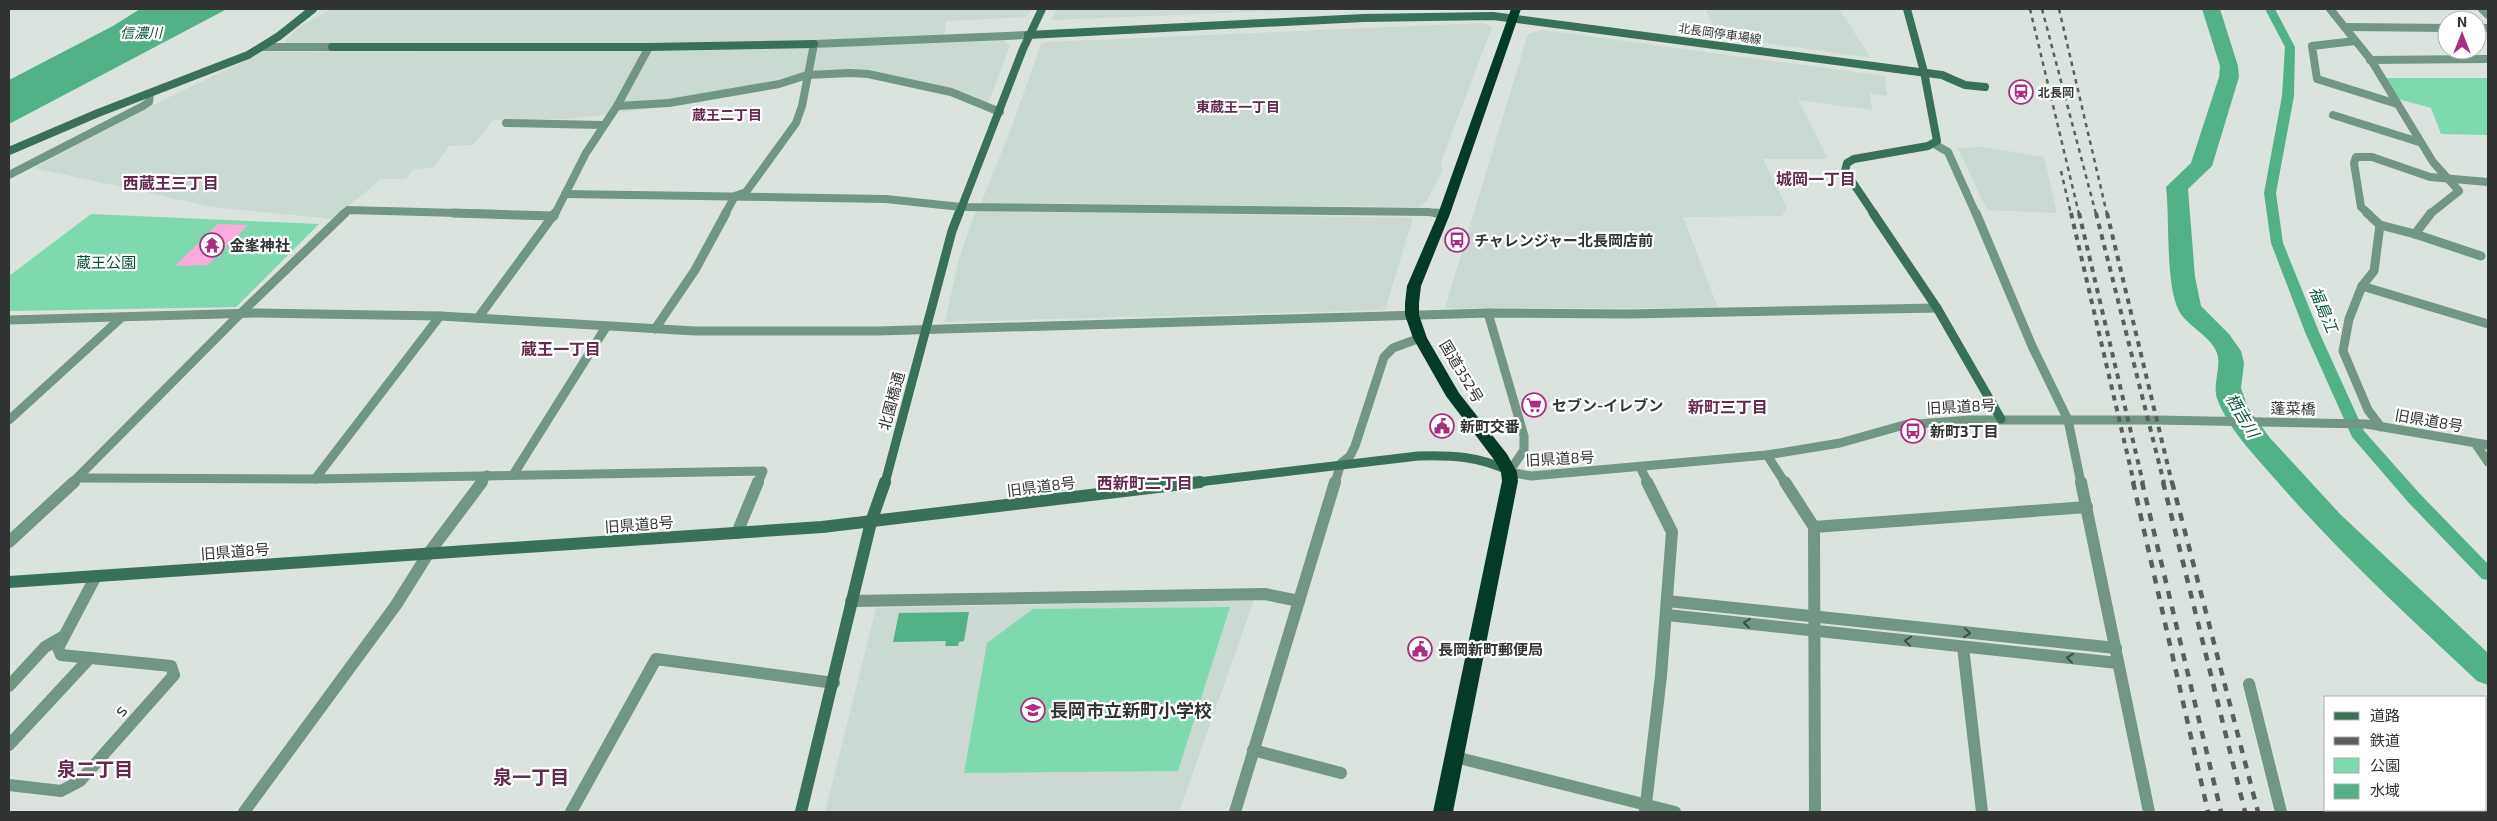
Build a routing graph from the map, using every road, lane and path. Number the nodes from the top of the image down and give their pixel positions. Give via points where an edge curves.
1 (313, 9) edge
2 (1042, 9) edge
3 (1907, 9) edge
4 (2330, 9) edge
5 (2482, 9) edge
6 (1515, 13) edge
7 (2488, 15) edge
8 (2345, 27) junction
9 (2437, 28) edge
10 (1028, 34) junction
11 (2355, 41) junction
12 (814, 44) junction
13 (262, 47) junction
14 (649, 47) junction
15 (2370, 60) junction
16 (2488, 60) edge
17 (1924, 72) junction
18 (807, 75) junction
19 (1985, 87) dead end
20 (150, 94) junction
21 (2397, 104) junction
22 (617, 106) junction
23 (1000, 112) junction
24 (2333, 115) dead end
25 (506, 122) dead end
26 (603, 125) junction
27 (2419, 142) junction
28 (1934, 144) junction
29 (9, 151) edge
30 (9, 175) edge
31 (2445, 178) junction
32 (2488, 182) edge
33 (565, 194) junction
34 (736, 196) junction
35 (961, 206) junction
36 (1444, 214) junction
37 (554, 216) junction
38 (2380, 225) junction
39 (2415, 234) junction
40 (2481, 256) dead end
41 (2362, 286) junction
42 (1937, 308) junction
43 (1488, 313) junction
44 (240, 314) junction
45 (1412, 315) junction
46 (440, 316) junction
47 (122, 317) junction
48 (478, 318) junction
49 (9, 320) edge
50 (2488, 324) edge
51 (606, 327) junction
52 (655, 330) junction
53 (925, 330) junction
54 (1420, 338) junction
55 (2001, 419) junction
56 (9, 420) edge
57 (2068, 420) junction
58 (2189, 421) joint
59 (2366, 424) joint
60 (2381, 427) junction
61 (2475, 443) junction
62 (2488, 445) edge
63 (1767, 454) junction
64 (2488, 462) edge
65 (1341, 464) junction
66 (1640, 467) junction
67 (1509, 472) junction
68 (487, 475) junction
69 (513, 475) junction
70 (78, 478) junction
71 (315, 479) junction
72 (2087, 507) junction
73 (871, 522) junction
74 (1814, 527) junction
75 (736, 533) junction
76 (9, 542) edge
77 (428, 554) junction
78 (96, 576) junction
79 (9, 582) edge
80 (851, 601) junction
81 (1299, 601) junction
82 (1667, 601) junction
83 (1667, 615) junction
84 (1814, 624) junction
85 (65, 635) junction
86 (1963, 646) junction
87 (2116, 648) junction
88 (89, 658) junction
89 (2118, 663) junction
90 (834, 683) junction
91 (2249, 684) dead end
92 (9, 686) edge
93 (9, 745) edge
94 (1253, 750) junction
95 (1455, 757) junction
96 (1341, 773) dead end
97 (9, 785) edge
98 (1646, 809) edge
99 (244, 812) edge
100 (571, 812) edge
101 (802, 812) edge
102 (1235, 812) edge
103 (1443, 812) edge
104 (1675, 812) edge
105 (1815, 812) edge
106 (1982, 812) edge
107 (2148, 812) edge
108 (2281, 812) edge

1 - 13 street
2 - 10 street, 北園橋通
3 - 17 street
4 - 8 street
5 - 7 street
6 - 10 street, 北長岡停車場線
6 - 17 street, 北長岡停車場線
6 - 36 highway, 国道352号
8 - 9 street
8 - 11 street
10 - 12 street
10 - 23 street, 北園橋通
11 - 15 street
11 - 21 street via 2312,46 2317,79
12 - 14 street
12 - 18 street
13 - 14 street
13 - 20 street
14 - 22 street
15 - 16 street
15 - 21 street
17 - 19 street, 北長岡停車場線 via 1942,75 1965,85
17 - 28 street via 1938,138
18 - 22 street via 779,84 668,103
18 - 23 street via 868,74 951,92
18 - 34 street via 796,123 746,192
20 - 29 street
20 - 30 street via 149,102 143,106
21 - 27 street
22 - 26 street
23 - 35 street, 北園橋通
24 - 27 street
25 - 26 street
26 - 33 street
27 - 31 street
28 - 42 street via 1861,156 1849,161 1845,168
28 - 57 street via 1948,152 2032,346
31 - 32 street
31 - 38 street via 2430,177 2372,157 2356,157 2354,163 2361,207
31 - 39 street via 2460,191 2433,211
33 - 34 street
33 - 37 street
34 - 35 street via 886,199
34 - 52 street via 695,270
35 - 36 street
35 - 53 street, 北園橋通
36 - 45 highway, 国道352号 via 1414,286
37 - 44 street via 348,210
37 - 48 street
38 - 39 street
38 - 41 street via 2374,271
39 - 40 street
41 - 50 street
41 - 60 street via 2349,319 2343,351 2368,410
42 - 43 street via 1628,314
42 - 55 street
43 - 45 street
43 - 67 street via 1524,436 1524,450
44 - 46 street
44 - 47 street
44 - 70 street
45 - 53 street
45 - 54 highway, 国道352号
46 - 48 street
46 - 71 street
47 - 49 street
47 - 56 street
48 - 51 street
51 - 52 street
51 - 69 street
52 - 53 street
53 - 73 street, 北園橋通 via 883,491
54 - 65 street via 1393,348 1384,357 1355,446
54 - 67 highway, 国道352号 via 1453,396
55 - 57 street, 旧県道8号
55 - 63 street, 旧県道8号 via 1904,425 1840,443
57 - 58 street, 旧県道8号
57 - 72 street
58 - 59 street, 蓬菜橋
59 - 60 street, 旧県道8号
60 - 61 street, 旧県道8号
61 - 62 street, 旧県道8号
61 - 64 street
63 - 66 street, 旧県道8号
63 - 74 street
65 - 67 street, 旧県道8号 via 1472,456
65 - 73 street, 旧県道8号
65 - 81 street
66 - 67 street, 旧県道8号 via 1531,476
66 - 82 street via 1672,532
67 - 95 highway
68 - 69 street
68 - 71 street
68 - 77 street
69 - 75 street via 763,471
70 - 71 street
70 - 76 street
72 - 74 street
72 - 87 street
73 - 75 street, 旧県道8号
73 - 80 street, 北園橋通
74 - 84 street
75 - 77 street, 旧県道8号
77 - 78 street, 旧県道8号
77 - 99 street via 396,605
78 - 79 street, 旧県道8号
78 - 85 street, s
80 - 81 street via 1265,594
80 - 90 street, 北園橋通
81 - 94 street
82 - 83 street
82 - 84 street
84 -> 83 street
83 - 98 street
86 -> 84 street
84 -> 87 street
84 - 105 street
85 - 88 street, s via 58,648 62,655
85 - 92 street via 45,648
89 -> 86 street
86 - 106 street
87 - 89 street
88 - 93 street
88 - 97 street, s via 171,666 174,675 80,781 61,791
89 - 107 street
90 - 100 street via 656,659
90 - 101 street, 北園橋通
91 - 108 street
94 - 96 street
94 - 102 street
95 - 98 street
95 - 103 highway
98 - 104 street

